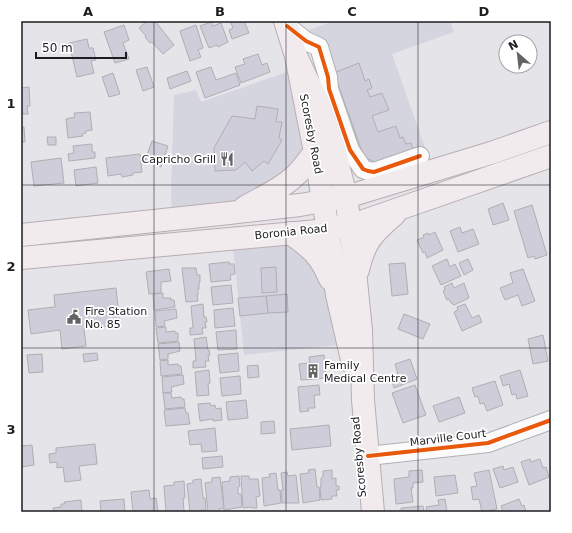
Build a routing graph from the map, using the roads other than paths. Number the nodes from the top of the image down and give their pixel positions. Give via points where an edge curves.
1 (286, 24) edge
2 (296, 56) junction
3 (551, 132) edge
4 (315, 152) junction
5 (420, 156) dead end
6 (551, 156) edge
7 (346, 198) junction
8 (323, 201) junction
9 (401, 209) junction
10 (233, 213) junction
11 (350, 224) junction
12 (328, 230) junction
13 (290, 233) junction
14 (21, 235) edge
15 (21, 258) edge
16 (356, 278) junction
17 (336, 295) junction
18 (363, 400) junction
19 (551, 420) edge
20 (368, 456) junction
21 (373, 512) edge

1 - 2 main road, Scoresby Road
1 - 5 street via 306,41 319,47 328,77 328,89 346,141 363,169 374,172
2 - 4 main road, Scoresby Road
2 - 7 main road, Scoresby Road via 328,124
3 - 7 main road via 484,156
4 - 8 main road, Scoresby Road
4 - 10 main road via 298,173 283,185
6 - 9 main road, Boronia Road
7 - 8 main road
7 - 11 main road, Scoresby Road
8 - 10 main road
8 - 12 main road, Scoresby Road
9 - 11 main road, Boronia Road
9 - 16 main road via 377,230 367,243
10 - 14 main road
11 - 12 main road, Boronia Road
11 - 16 main road, Scoresby Road
12 - 13 main road, Boronia Road
12 - 17 main road, Scoresby Road
13 - 15 main road, Boronia Road
13 - 17 main road via 318,256
16 - 18 main road, Scoresby Road via 361,330
17 - 18 main road, Scoresby Road
18 - 20 main road, Scoresby Road
19 - 20 street, Marville Court via 488,443
20 - 21 main road, Scoresby Road

